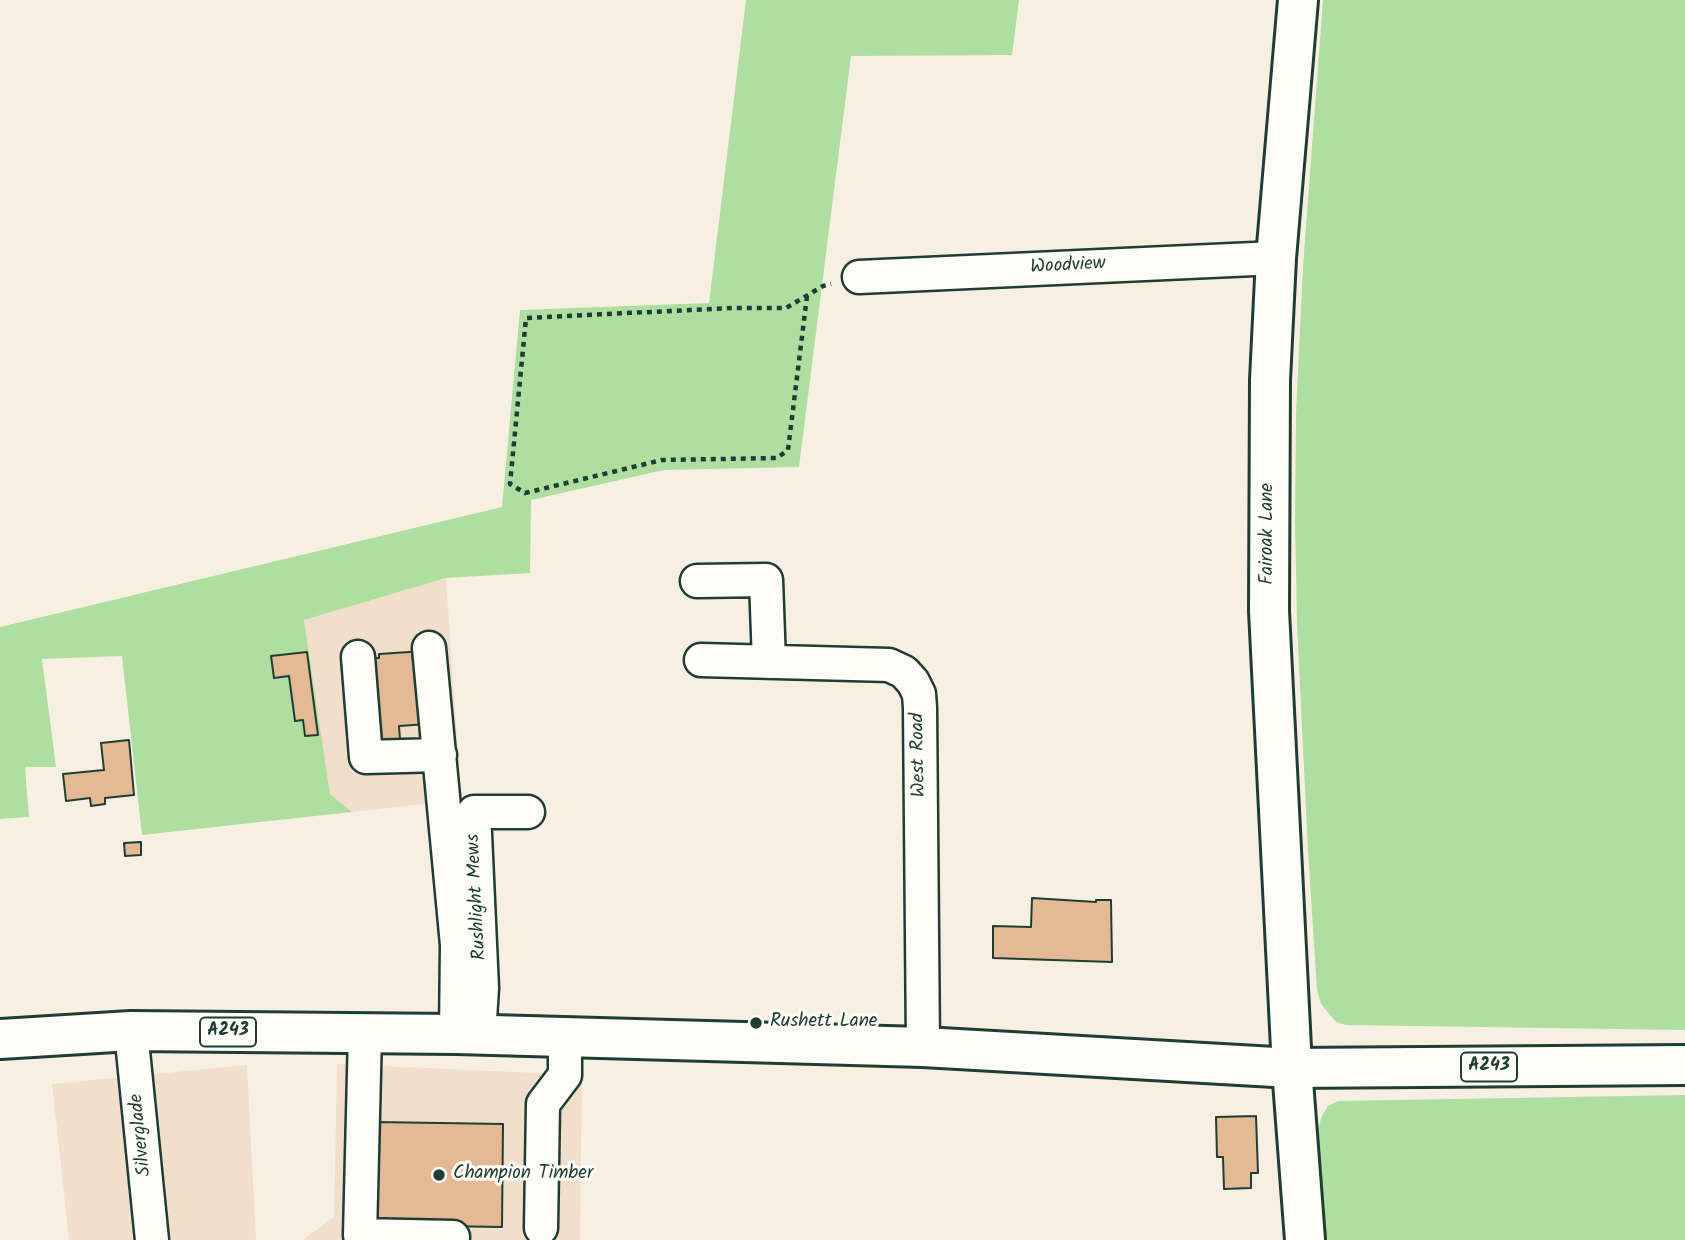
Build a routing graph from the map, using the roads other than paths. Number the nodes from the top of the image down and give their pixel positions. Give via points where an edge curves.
1 (1298, 0) edge
2 (1276, 258) junction
3 (859, 277) road end
4 (697, 581) dead end
5 (429, 648) dead end
6 (358, 657) dead end
7 (701, 660) dead end
8 (769, 662) junction
9 (440, 755) junction
10 (528, 812) dead end
11 (131, 1031) junction
12 (365, 1033) junction
13 (468, 1035) junction
14 (565, 1038) junction
15 (0, 1039) edge
16 (923, 1047) junction
17 (1685, 1065) edge
18 (1292, 1068) junction
19 (541, 1228) dead end
20 (453, 1237) dead end
21 (356, 1238) edge
22 (152, 1240) edge
23 (1305, 1240) edge

1 - 2 main road, Fairoak Lane
2 - 3 street, Woodview
2 - 18 main road, Fairoak Lane via 1270,380 1269,611
4 - 8 street via 766,580
5 - 9 street
6 - 9 street via 366,757
7 - 8 street, West Road
8 - 16 street, West Road via 889,664 904,671 919,694
9 - 13 street
10 - 13 street, Rushlight Mews via 474,812 482,988
11 - 12 main road, A243
11 - 15 main road, A243
11 - 22 street, Silverglade
12 - 13 main road, A243
12 - 21 street
13 - 14 main road, A243
14 - 16 main road, A243
14 - 19 street via 565,1075 543,1104
16 - 18 main road, A243
17 - 18 main road, A243
18 - 23 main road
20 - 21 street

